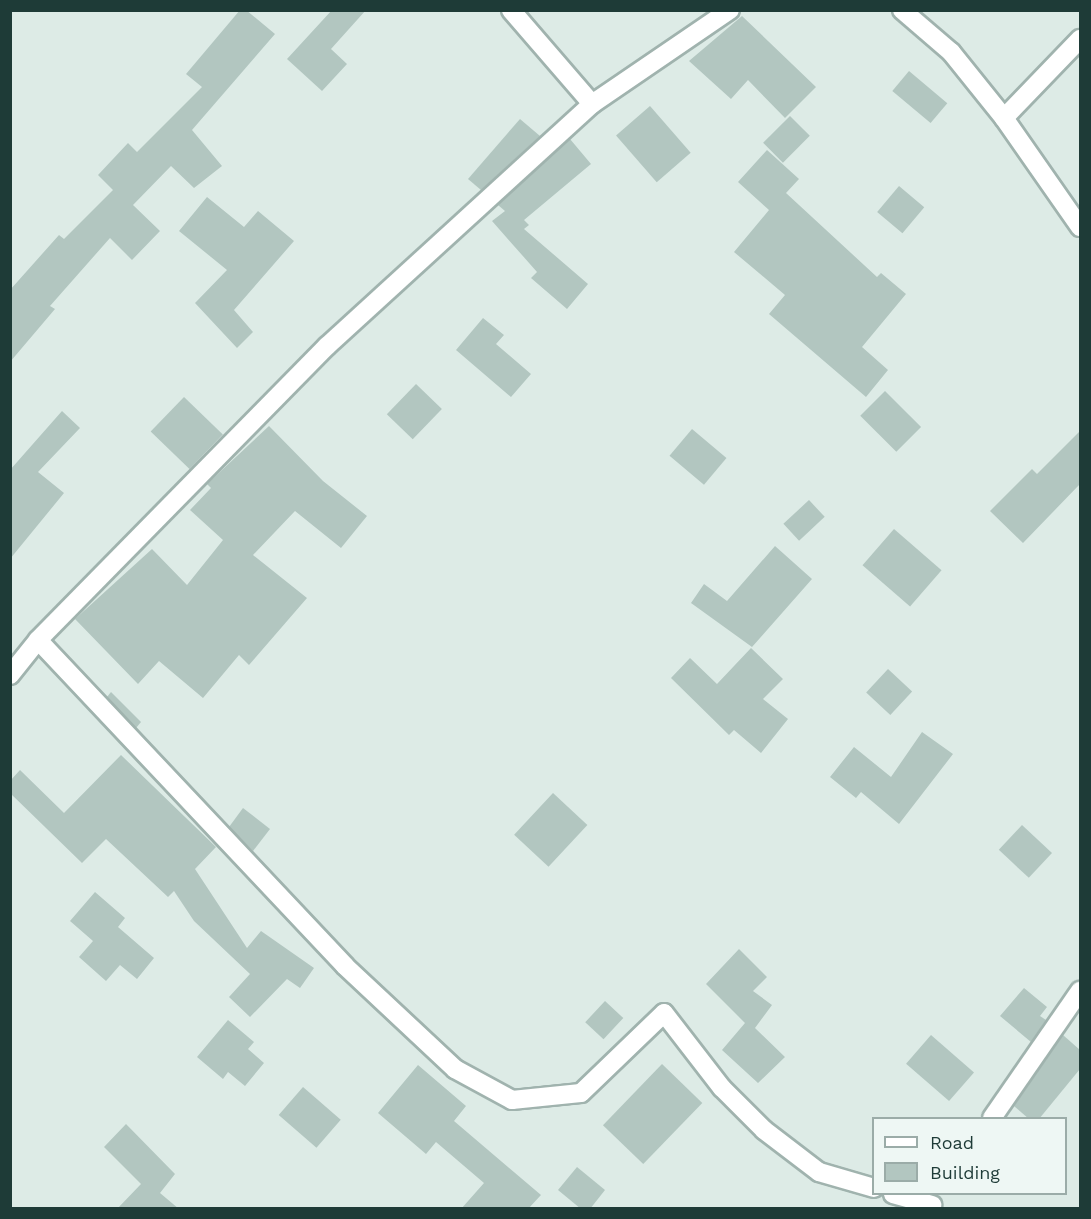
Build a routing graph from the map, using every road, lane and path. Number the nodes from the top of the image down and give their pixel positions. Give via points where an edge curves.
1 (511, 10) edge
2 (730, 10) edge
3 (902, 10) edge
4 (1080, 39) edge
5 (592, 104) junction
6 (1004, 118) junction
7 (1080, 226) edge
8 (38, 640) junction
9 (10, 675) edge
10 (1080, 991) edge
11 (993, 1117) edge
12 (872, 1188) edge
13 (898, 1195) edge
14 (934, 1202) edge

1 - 5 street
2 - 5 street
3 - 6 street via 951,52
4 - 6 street
5 - 8 street via 327,346
6 - 7 street
8 - 9 street
8 - 12 street via 329,950 455,1069 512,1100 581,1093 664,1013 722,1088 764,1130 819,1172
10 - 11 street
13 - 14 street

